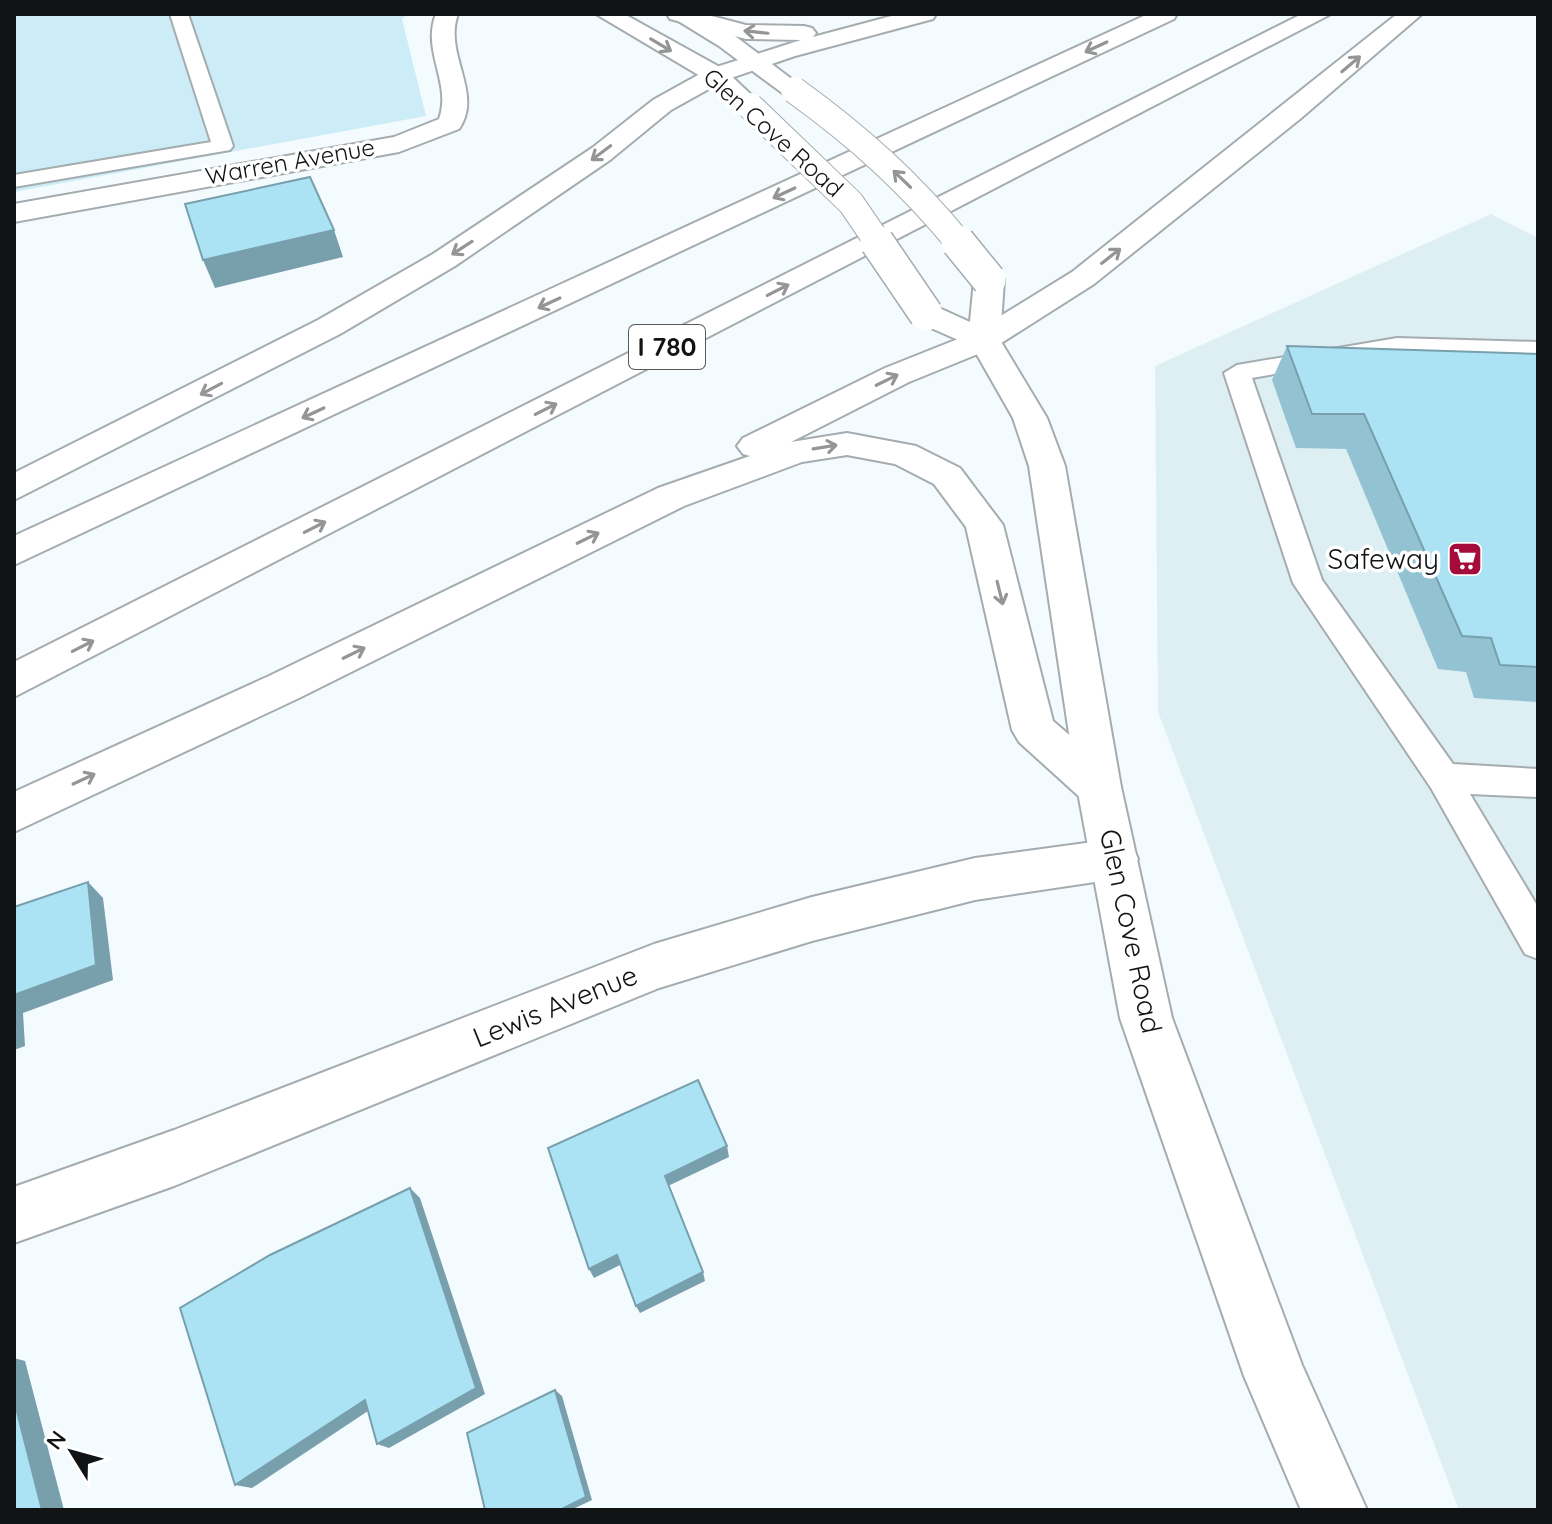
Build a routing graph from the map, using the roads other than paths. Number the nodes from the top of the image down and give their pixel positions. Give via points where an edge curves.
1 (179, 14) edge
2 (447, 14) edge
3 (607, 14) edge
4 (678, 14) edge
5 (916, 14) edge
6 (925, 14) edge
7 (1166, 14) edge
8 (1320, 14) edge
9 (1411, 14) edge
10 (754, 61) junction
11 (716, 75) junction
12 (14, 181) edge
13 (14, 213) edge
14 (984, 340) junction
15 (1538, 349) edge
16 (14, 488) edge
17 (671, 497) junction
18 (14, 552) edge
19 (14, 681) edge
20 (1443, 778) junction
21 (1538, 783) edge
22 (1099, 787) junction
23 (14, 813) edge
24 (1115, 859) junction
25 (1538, 942) edge
26 (14, 1215) edge
27 (1334, 1510) edge

1 - 12 lane via 223,146
2 - 13 main road, Warren Avenue via 440,27 443,58 457,102 450,124 399,144
3 -> 11 main road, Glen Cove Road
5 -> 4 main road via 832,31 780,34 746,32
4 - 10 main road, Glen Cove Road
6 - 10 main road
7 -> 18 main road
19 -> 8 main road, I 780
14 -> 9 main road via 1083,278
10 - 11 main road
14 -> 10 main road, Glen Cove Road, bridge via 989,280 921,196 860,138
11 - 14 main road, Glen Cove Road, bridge via 851,203 926,314
11 -> 16 main road via 662,105 601,154 444,260 315,335
17 -> 14 main road via 720,463 897,375
14 - 22 main road, Glen Cove Road via 1030,418 1047,466
15 - 20 lane via 1397,345 1237,373 1308,583
17 -> 22 main road via 796,452 847,444 904,454 947,476 984,525 1034,730
23 -> 17 main road
20 - 21 lane
20 - 25 lane
22 - 24 main road, Glen Cove Road
24 - 26 main road, Lewis Avenue via 975,879 812,919 654,967 174,1158
24 - 27 main road, Glen Cove Road via 1146,1018 1275,1376

